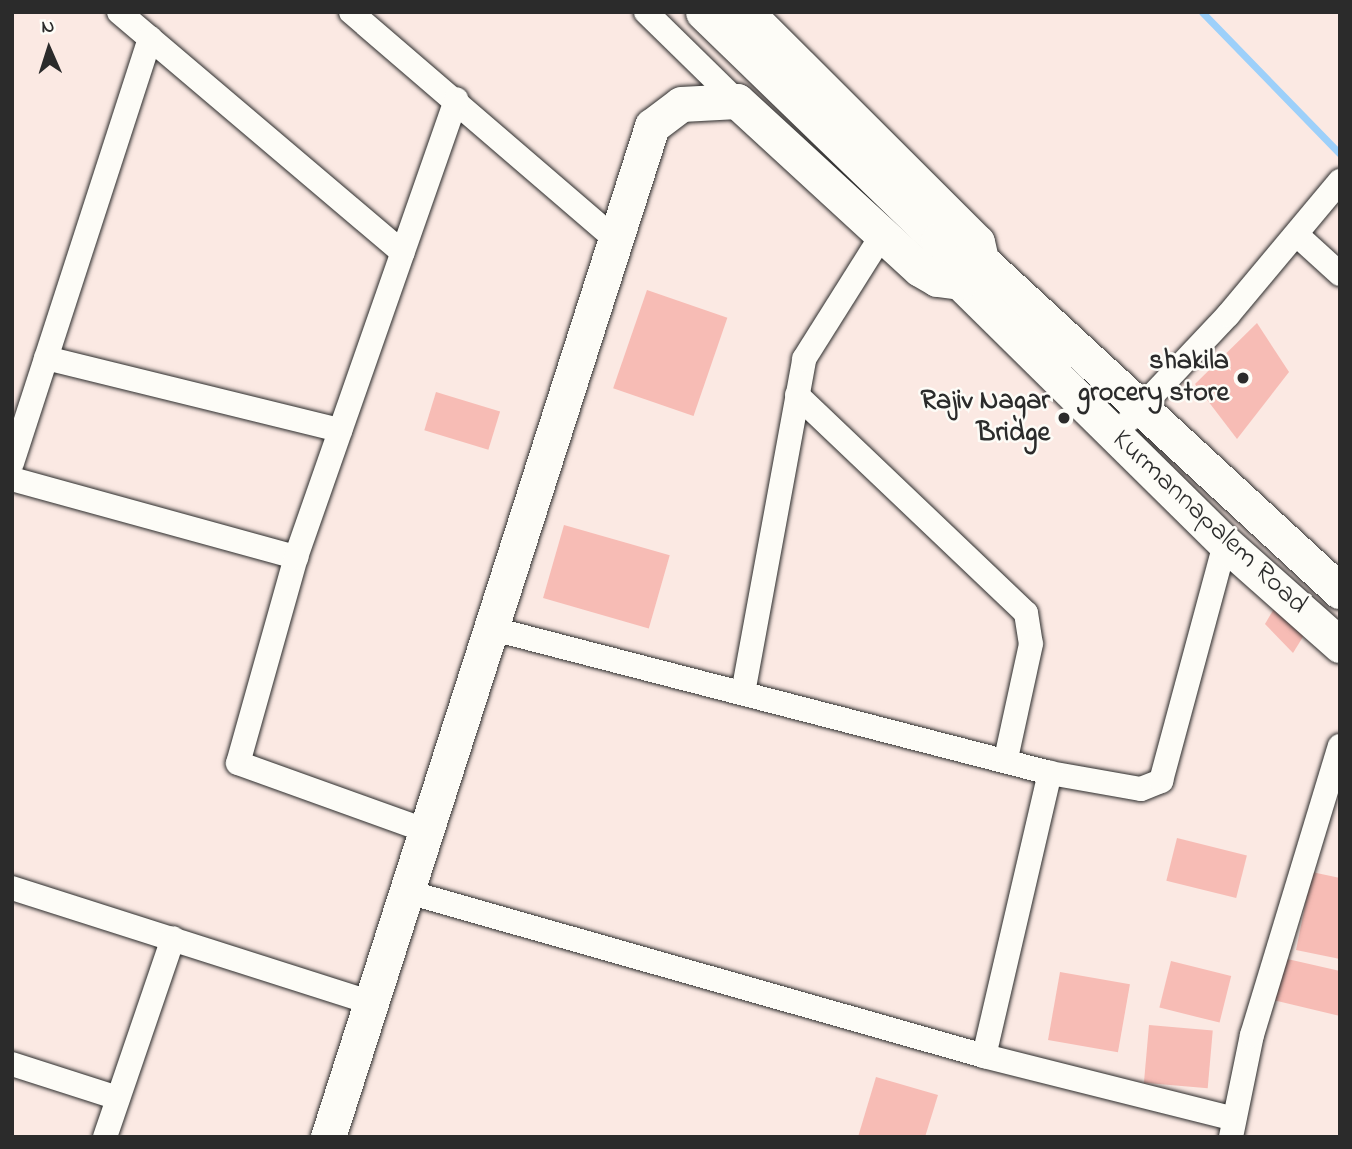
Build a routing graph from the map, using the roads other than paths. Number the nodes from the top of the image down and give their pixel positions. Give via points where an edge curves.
1 (119, 12) edge
2 (351, 12) edge
3 (646, 12) edge
4 (703, 12) edge
5 (746, 12) edge
6 (150, 38) junction
7 (456, 99) junction
8 (737, 101) junction
9 (1336, 186) edge
10 (884, 232) junction
11 (1297, 234) junction
12 (613, 237) junction
13 (402, 253) junction
14 (971, 272) junction
15 (1340, 274) edge
16 (46, 358) junction
17 (797, 395) junction
18 (1143, 406) junction
19 (340, 430) junction
20 (1114, 433) junction
21 (12, 464) edge
22 (12, 478) edge
23 (1225, 543) junction
24 (296, 557) junction
25 (1340, 591) edge
26 (492, 629) junction
27 (1340, 645) edge
28 (743, 693) junction
29 (1340, 746) edge
30 (1006, 759) junction
31 (1050, 773) junction
32 (427, 831) junction
33 (12, 888) edge
34 (408, 892) junction
35 (173, 938) junction
36 (372, 1003) junction
37 (984, 1056) junction
38 (12, 1064) edge
39 (118, 1098) junction
40 (1232, 1128) edge
41 (105, 1137) edge
42 (328, 1137) edge

1 - 6 street
2 - 7 street
3 - 8 street
4 - 14 street
5 - 14 street via 977,242
6 - 13 street
6 - 16 street
7 - 12 street
7 - 13 street
8 - 10 street
8 - 12 street via 681,104 652,126
9 - 11 street
10 - 14 street via 920,269 937,279
10 - 17 street via 814,336
11 - 15 street
11 - 18 street
12 - 26 street
13 - 19 street
14 - 18 street, Kurmannapalem Road
14 - 20 street, Kurmannapalem Road
16 - 19 street
16 - 21 street
17 - 28 street
17 - 30 street via 1026,613 1031,644
18 - 20 street
18 - 25 street, Kurmannapalem Road
19 - 24 street
20 - 23 street, Kurmannapalem Road
22 - 24 street
23 - 27 street, Kurmannapalem Road
23 - 31 street via 1161,781 1140,789
24 - 32 street via 237,764
26 - 28 street
26 - 32 street
28 - 30 street
29 - 40 street via 1301,861
30 - 31 street
31 - 37 street
32 - 34 street
33 - 35 street
34 - 36 street
34 - 37 street
35 - 36 street
35 - 39 street
36 - 42 street
37 - 40 street
38 - 39 street
39 - 41 street

